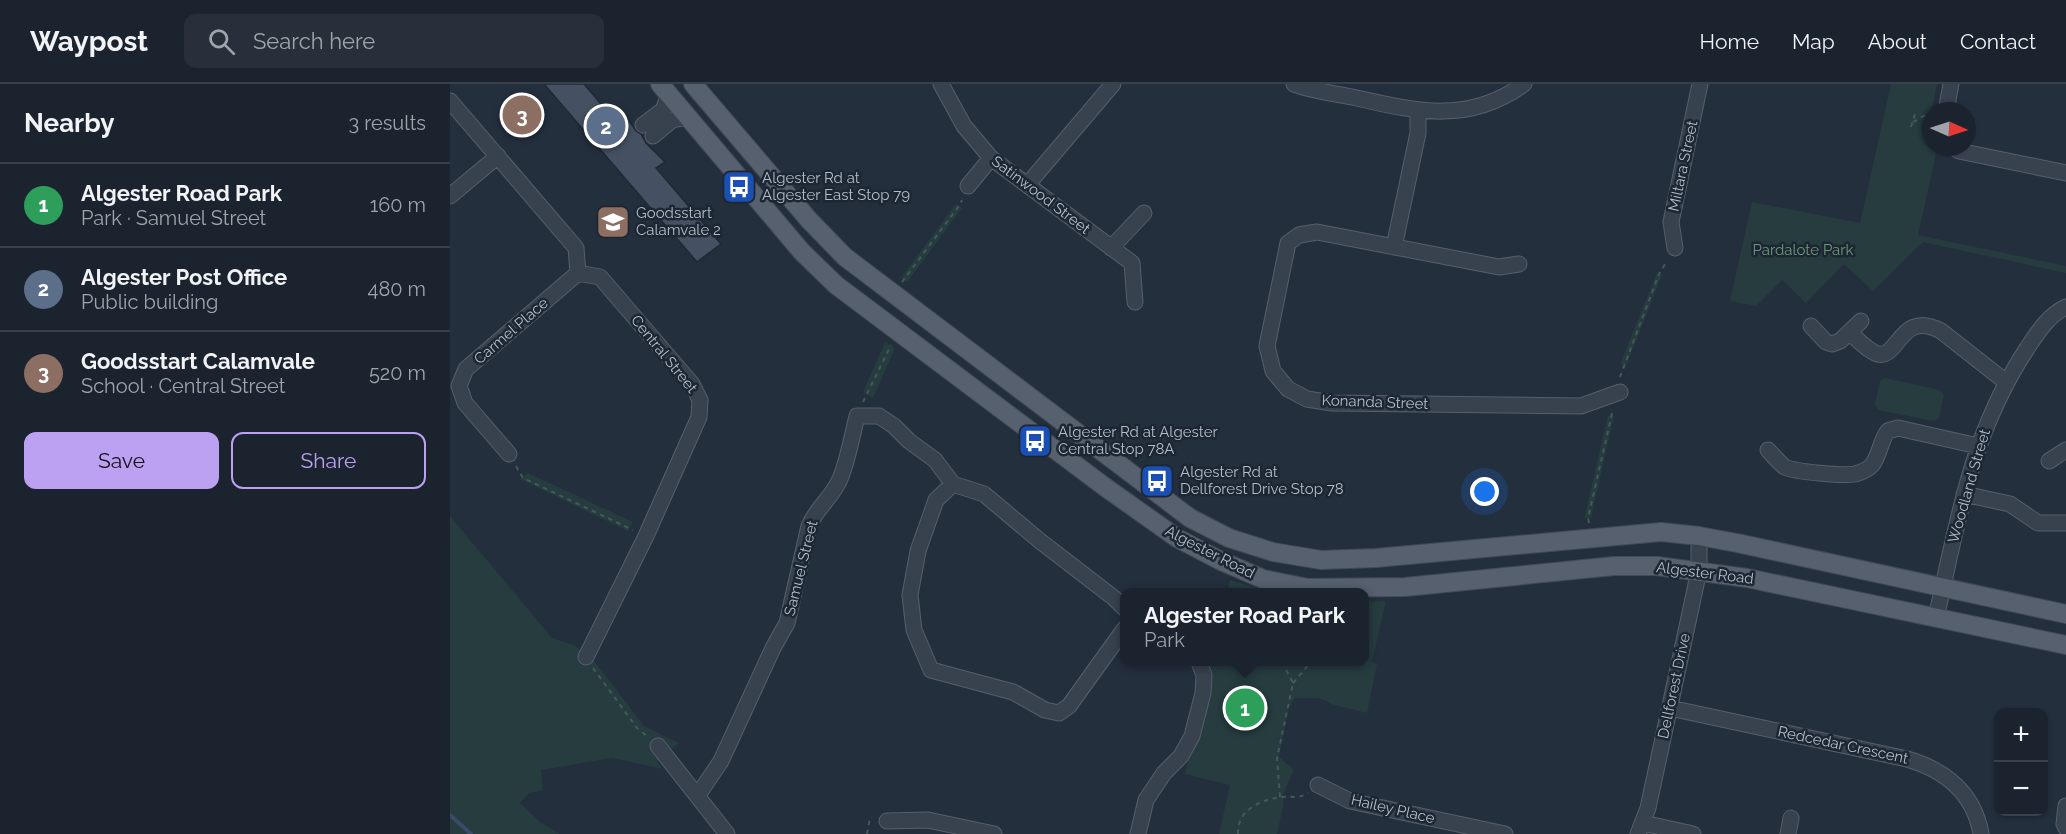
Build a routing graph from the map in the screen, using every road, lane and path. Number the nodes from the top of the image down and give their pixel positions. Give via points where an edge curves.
1 (693, 84) edge
2 (941, 84) edge
3 (1113, 84) edge
4 (1294, 84) edge
5 (1524, 84) edge
6 (1700, 84) edge
7 (1952, 84) edge
8 (665, 90) edge
9 (450, 101) edge
10 (1948, 102) edge
11 (1418, 111) junction
12 (1915, 114) dead end
13 (688, 117) junction
14 (1922, 117) edge
15 (1913, 122) junction
16 (1911, 127) dead end
17 (1976, 154) edge
18 (498, 156) junction
19 (991, 158) junction
20 (2066, 172) edge
21 (1028, 184) junction
22 (968, 186) joint
23 (450, 196) edge
24 (1144, 213) dead end
25 (1394, 247) junction
26 (1112, 248) junction
27 (1675, 248) joint
28 (1519, 264) dead end
29 (578, 273) junction
30 (894, 295) junction
31 (1135, 302) dead end
32 (2066, 307) edge
33 (1861, 321) dead end
34 (1811, 326) dead end
35 (900, 332) junction
36 (1849, 332) junction
37 (2006, 382) junction
38 (1620, 392) junction
39 (857, 416) junction
40 (1978, 446) junction
41 (1768, 450) dead end
42 (2066, 450) edge
43 (509, 454) joint
44 (2049, 461) dead end
45 (953, 484) junction
46 (1964, 494) junction
47 (2066, 523) edge
48 (1590, 527) dead end
49 (646, 536) junction
50 (1699, 536) junction
51 (1699, 570) junction
52 (1943, 587) junction
53 (1120, 604) edge
54 (2066, 614) edge
55 (1936, 618) junction
56 (1120, 635) edge
57 (2066, 645) edge
58 (586, 657) joint
59 (1201, 666) edge
60 (1284, 666) edge
61 (1308, 666) edge
62 (1293, 683) junction
63 (1670, 708) junction
64 (658, 746) joint
65 (1318, 785) joint
66 (698, 795) junction
67 (1280, 797) junction
68 (1791, 818) dead end
69 (887, 821) dead end
70 (1641, 829) edge
71 (727, 834) edge
72 (994, 834) edge
73 (1138, 834) edge
74 (1238, 834) edge
75 (1505, 834) edge
76 (1693, 834) edge
77 (1788, 834) edge
78 (1981, 834) edge

1 - 30 main road, Algester Road via 809,220 845,257
2 - 19 street, Satinwood Street via 964,126
3 - 21 street
4 - 11 street
5 - 11 street via 1483,106 1446,112
6 - 27 street, Miltara Street via 1671,222
7 - 10 street
8 - 13 main road, Algester Road
8 - 13 street via 663,110 648,131
9 - 18 street
11 - 25 street via 1418,133
12 - 15 path
13 - 35 main road, Algester Road via 811,260 836,285
14 - 15 path
15 - 16 path
17 - 20 street
18 - 23 street
18 - 29 street via 576,248
19 - 21 street, Satinwood Street
19 - 22 street
21 - 26 street, Satinwood Street
22 - 30 path via 959,206
24 - 26 street
25 - 28 street via 1499,267
25 - 38 street, Konanda Street via 1317,232 1299,235 1288,243 1267,346 1273,371 1288,389 1307,399 1332,403 1581,406
26 - 31 street, Satinwood Street via 1132,263
27 - 38 path via 1659,274 1620,375
29 - 43 street, Carmel Place via 466,369 459,386 465,403
29 - 49 street, Central Street via 600,278 692,384 700,400 699,417
30 - 50 main road, Algester Road via 1190,518 1229,538 1273,552 1321,560 1376,558 1661,532
32 - 37 street, Woodland Street via 2041,328
33 - 36 street
34 - 36 street via 1832,344
35 - 39 path
35 - 51 main road, Algester Road via 1177,538 1263,579 1308,588 1405,586 1614,566
36 - 37 street via 1875,353 1882,354 1889,352 1913,326 1932,326
37 - 40 street, Woodland Street
38 - 48 path via 1588,518
39 - 45 street via 879,416 894,426 935,460
39 - 66 street, Samuel Street via 840,478 809,526 787,623 721,761
40 - 41 street via 1898,429 1888,431 1871,466 1852,474 1796,471 1784,466
40 - 46 street, Woodland Street
42 - 44 street
43 - 49 path via 523,478
45 - 53 street via 984,494
45 - 56 street via 936,500 918,552 910,595 914,630 931,670 1013,692 1045,710 1059,713 1069,706
46 - 47 street via 2010,504 2038,523
46 - 52 street, Woodland Street
49 - 58 street, Central Street
50 - 51 street, Dellforest Drive
50 - 52 main road, Algester Road
51 - 55 main road, Algester Road
51 - 63 street, Dellforest Drive
52 - 54 main road, Algester Road
52 - 55 street, Woodland Street
55 - 57 main road, Algester Road
58 - 64 path via 637,728
59 - 73 street via 1203,693 1192,736 1146,800
60 - 62 path
61 - 62 path
62 - 67 path via 1277,758
63 - 70 street, Dellforest Drive
63 - 78 street, Redcedar Crescent via 1929,765 1968,798
64 - 66 street
65 - 67 path via 1301,798
65 - 75 street, Hailey Place via 1350,801
66 - 71 street
67 - 74 path via 1248,810 1241,817
68 - 77 street
69 - 72 street via 928,820
70 - 76 street

